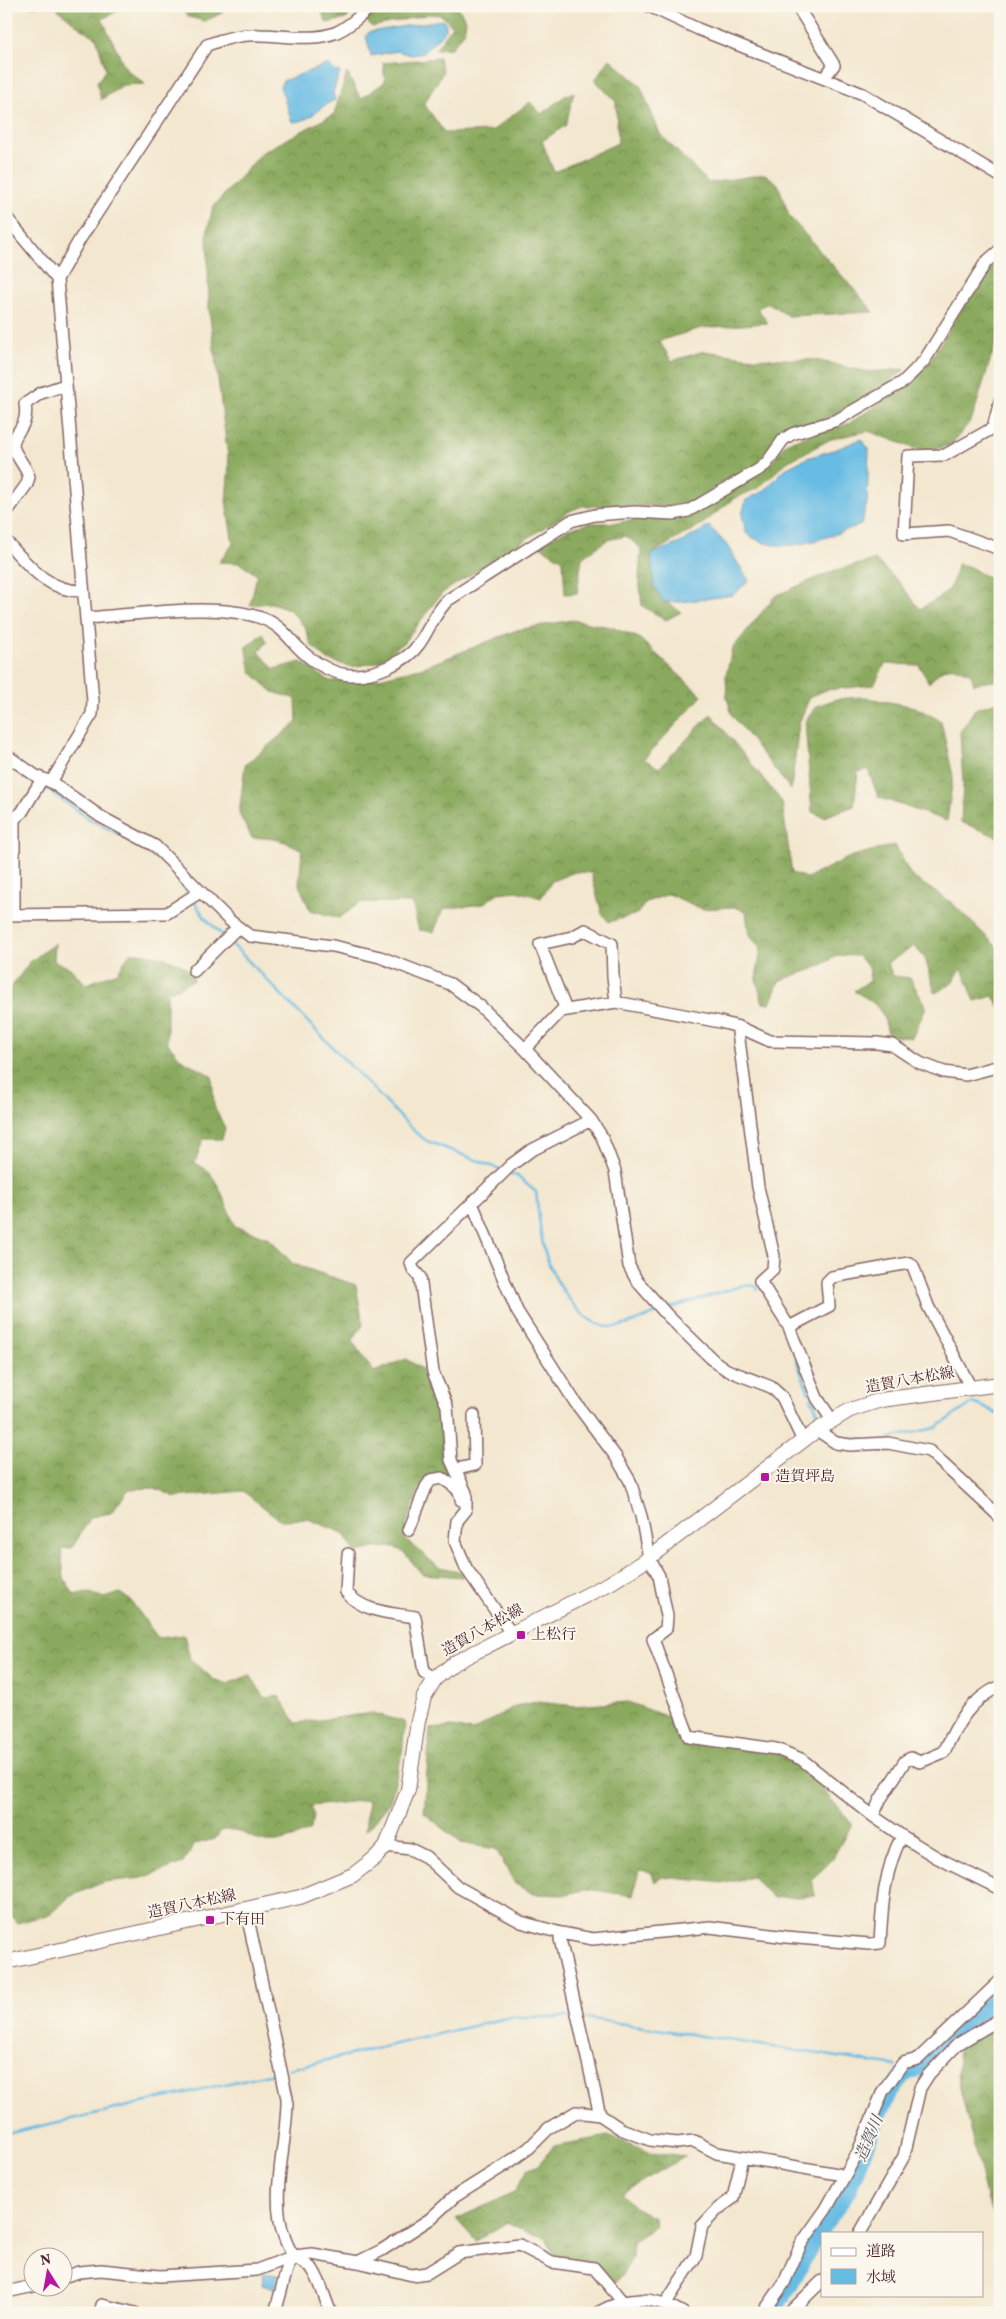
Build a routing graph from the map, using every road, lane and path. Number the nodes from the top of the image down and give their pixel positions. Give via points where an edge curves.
1 (371, 6) edge
2 (649, 6) edge
3 (797, 6) edge
4 (825, 78) junction
5 (1000, 176) edge
6 (6, 217) edge
7 (1000, 250) edge
8 (57, 279) junction
9 (65, 385) junction
10 (1000, 401) edge
11 (6, 513) edge
12 (6, 542) edge
13 (1000, 548) edge
14 (83, 591) junction
15 (86, 618) junction
16 (6, 755) edge
17 (46, 780) junction
18 (203, 897) junction
19 (10, 914) edge
20 (234, 931) junction
21 (194, 970) dead end
22 (616, 1002) junction
23 (566, 1010) junction
24 (739, 1027) junction
25 (525, 1049) junction
26 (1000, 1066) edge
27 (591, 1120) junction
28 (472, 1203) junction
29 (789, 1327) junction
30 (1000, 1384) edge
31 (971, 1388) junction
32 (474, 1415) dead end
33 (825, 1425) junction
34 (803, 1441) junction
35 (457, 1469) junction
36 (466, 1510) junction
37 (1000, 1517) edge
38 (409, 1530) dead end
39 (348, 1554) dead end
40 (649, 1558) junction
41 (511, 1633) junction
42 (435, 1679) junction
43 (1000, 1686) edge
44 (873, 1816) junction
45 (902, 1836) junction
46 (386, 1846) junction
47 (1000, 1889) edge
48 (246, 1910) junction
49 (561, 1933) junction
50 (6, 1962) edge
51 (1000, 1981) edge
52 (1000, 2019) edge
53 (600, 2115) junction
54 (742, 2158) junction
55 (843, 2177) junction
56 (861, 2232) edge
57 (294, 2256) junction
58 (358, 2262) junction
59 (72, 2274) edge
60 (821, 2282) edge
61 (22, 2289) edge
62 (6, 2292) edge
63 (622, 2301) junction
64 (666, 2303) junction
65 (795, 2311) edge
66 (100, 2313) edge
67 (134, 2313) edge
68 (275, 2313) edge
69 (330, 2313) edge
70 (597, 2313) edge
71 (683, 2313) edge
72 (763, 2313) edge

1 - 8 street via 354,22 336,32 316,37 258,35 208,45
2 - 4 street via 698,29
3 - 4 street via 834,65
4 - 5 street via 863,94
6 - 8 street
7 - 15 street via 986,262 924,361 903,382 837,420 792,434 758,470 688,511 674,514 595,514 561,526 448,600 418,646 390,665 352,676 335,672 302,653 282,630 264,619 246,615 208,610
8 - 9 street
9 - 11 street via 51,388 25,404 24,424 13,447 30,477
9 - 14 street
10 - 13 street via 993,428 945,455 908,456 904,534 949,531
12 - 14 street via 36,574 51,584
14 - 15 street
15 - 17 street via 92,714
16 - 17 street
17 - 18 street via 101,817 155,846
17 - 19 street via 14,819
18 - 19 street via 167,913
18 - 20 street
20 - 21 street
20 - 25 street via 250,936 333,946 380,957 450,984 480,1006
22 - 23 street
22 - 23 street via 612,944 585,930 572,937 540,944
22 - 24 street
23 - 25 street via 561,1011
24 - 26 street via 770,1041 892,1045 920,1063 944,1072 966,1075
24 - 29 street via 758,1186 774,1256 773,1269 760,1281
25 - 27 street
27 - 28 street via 511,1164
27 - 34 street via 602,1137 614,1171 629,1266 638,1281 714,1361 727,1370 771,1388 782,1397
28 - 35 street via 411,1263 420,1277 433,1372 447,1406 451,1460
28 - 40 street via 517,1311 630,1481
29 - 31 street via 829,1306 827,1282 832,1277 909,1263
29 - 33 street
30 - 31 main road, 造賀八本松線
31 - 33 main road, 造賀八本松線 via 882,1400 850,1410
32 - 35 street via 475,1465
33 - 34 main road, 造賀八本松線
33 - 37 street via 836,1443 888,1443 929,1451
34 - 40 main road, 造賀八本松線
35 - 36 street via 466,1493
36 - 38 street via 455,1486 442,1478 432,1480 426,1487
36 - 41 street via 457,1521 455,1541 459,1554
39 - 42 street via 346,1592 364,1607 415,1618 424,1672
40 - 41 main road, 造賀八本松線 via 610,1583
40 - 44 street via 659,1576 667,1616 666,1629 653,1639 689,1737 776,1748 801,1759
41 - 42 main road, 造賀八本松線 via 454,1663
42 - 46 main road, 造賀八本松線 via 424,1697 408,1790
43 - 44 street via 986,1693 960,1718 944,1752 920,1762 911,1758 905,1761
44 - 45 street
45 - 47 street
45 - 49 street via 885,1881 880,1943 809,1939 710,1926 593,1939
46 - 48 main road, 造賀八本松線 via 375,1858 341,1881 300,1897
46 - 49 street via 410,1849 426,1857 458,1887 521,1922
48 - 50 main road, 造賀八本松線
48 - 57 street via 287,2098 279,2207 283,2235
49 - 53 street
51 - 55 street via 918,2059 903,2063 883,2090 858,2152
52 - 56 street via 958,2044 928,2074 920,2088 904,2156
53 - 54 street via 621,2129 650,2140 694,2141 717,2154
53 - 58 street via 576,2112 549,2128 529,2148 454,2197 430,2219
54 - 55 street
54 - 64 street via 733,2198 702,2226 696,2256
55 - 72 street via 826,2209 801,2244 784,2284
57 - 58 street via 312,2254
57 - 59 street via 257,2270 160,2276 102,2270
57 - 68 street via 287,2269
57 - 69 street via 311,2268 321,2284
58 - 63 street via 412,2275 427,2273 458,2253 519,2245 552,2262 594,2268
60 - 65 street
61 - 62 street
63 - 64 street
63 - 70 street
64 - 71 street
66 - 67 street via 102,2305

